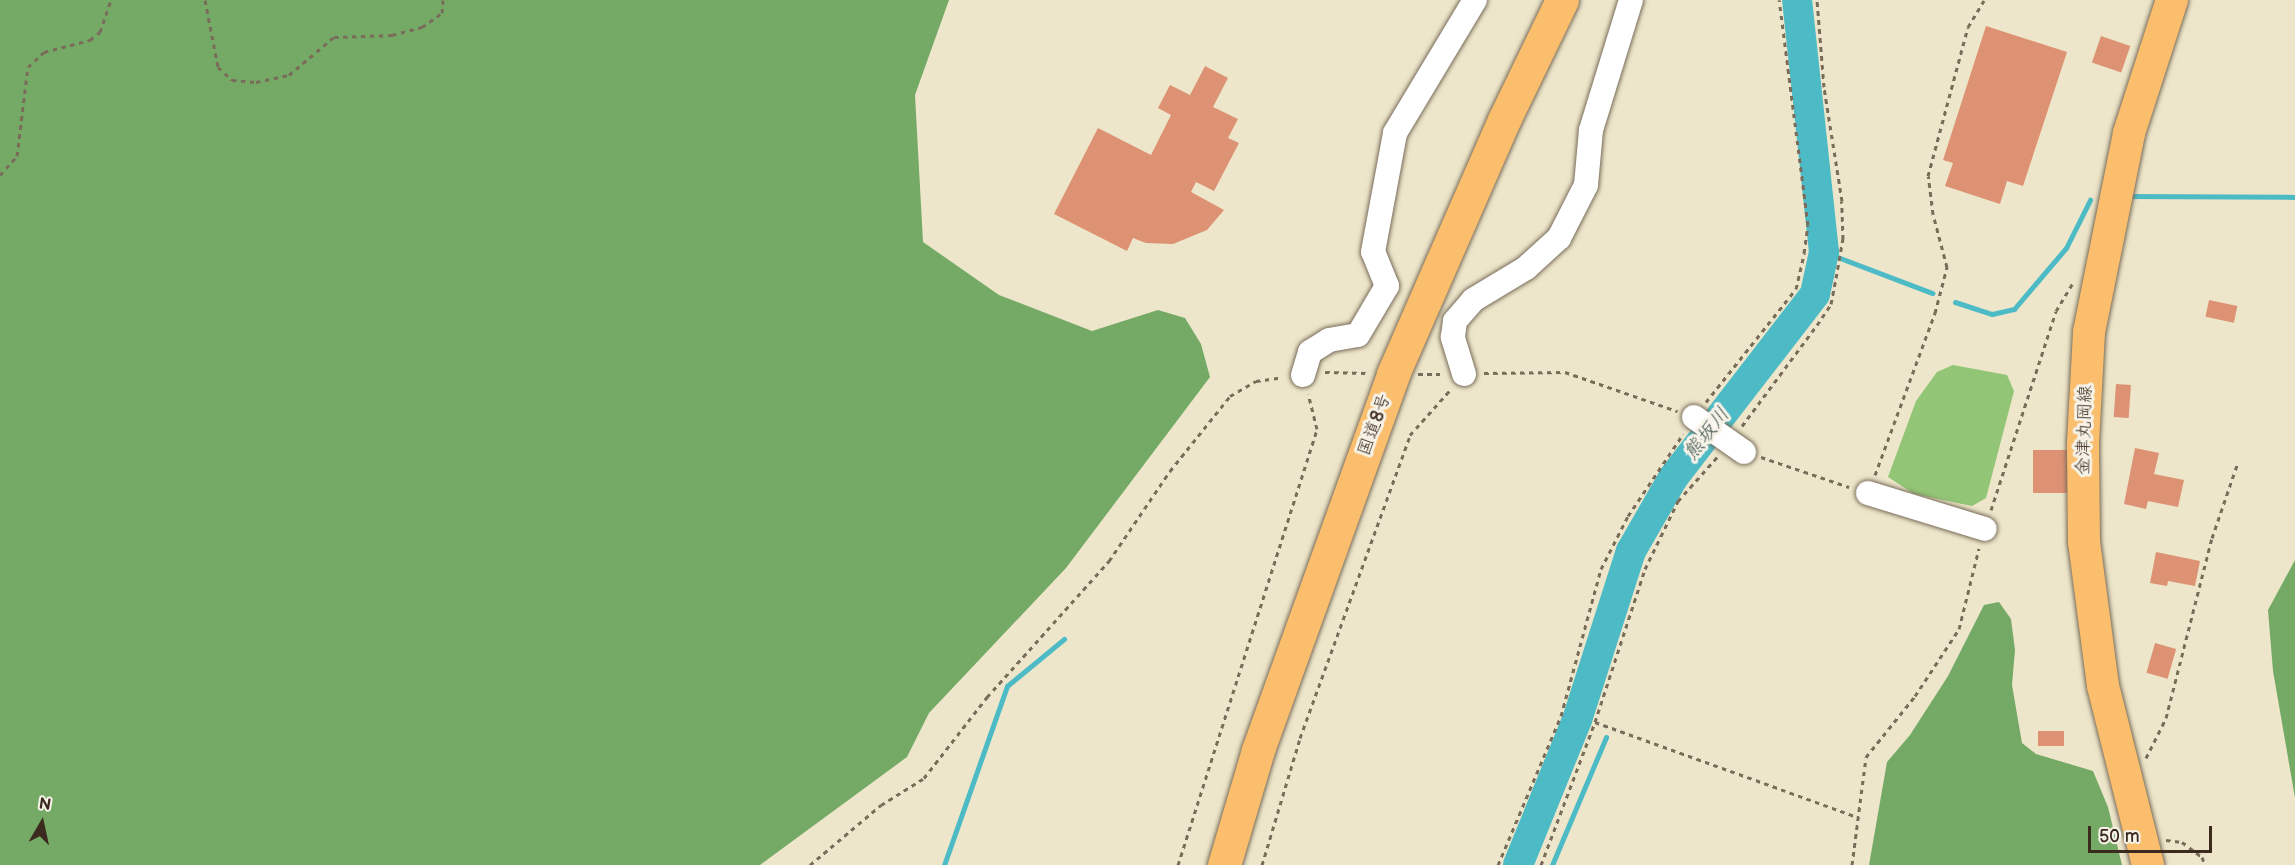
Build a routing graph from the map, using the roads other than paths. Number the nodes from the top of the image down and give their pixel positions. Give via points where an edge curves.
1 (1475, 0) edge
2 (1562, 0) edge
3 (1631, 0) edge
4 (2172, 0) edge
5 (1464, 374) road end
6 (1303, 375) road end
7 (1694, 417) road end
8 (1736, 447) road end
9 (1868, 493) road end
10 (1985, 530) road end
11 (2145, 851) edge
12 (1224, 865) edge

1 - 6 street via 1395,134 1373,252 1386,286 1358,335 1329,340 1310,352
2 - 12 highway, 国道8号 via 1504,120 1393,374 1258,750
3 - 5 street via 1591,130 1586,185 1559,238 1526,268 1473,300 1455,321 1452,337
4 - 11 main road, 金津丸岡線 via 2127,144 2090,332 2083,443 2084,542 2103,686
7 - 8 street
9 - 10 street

